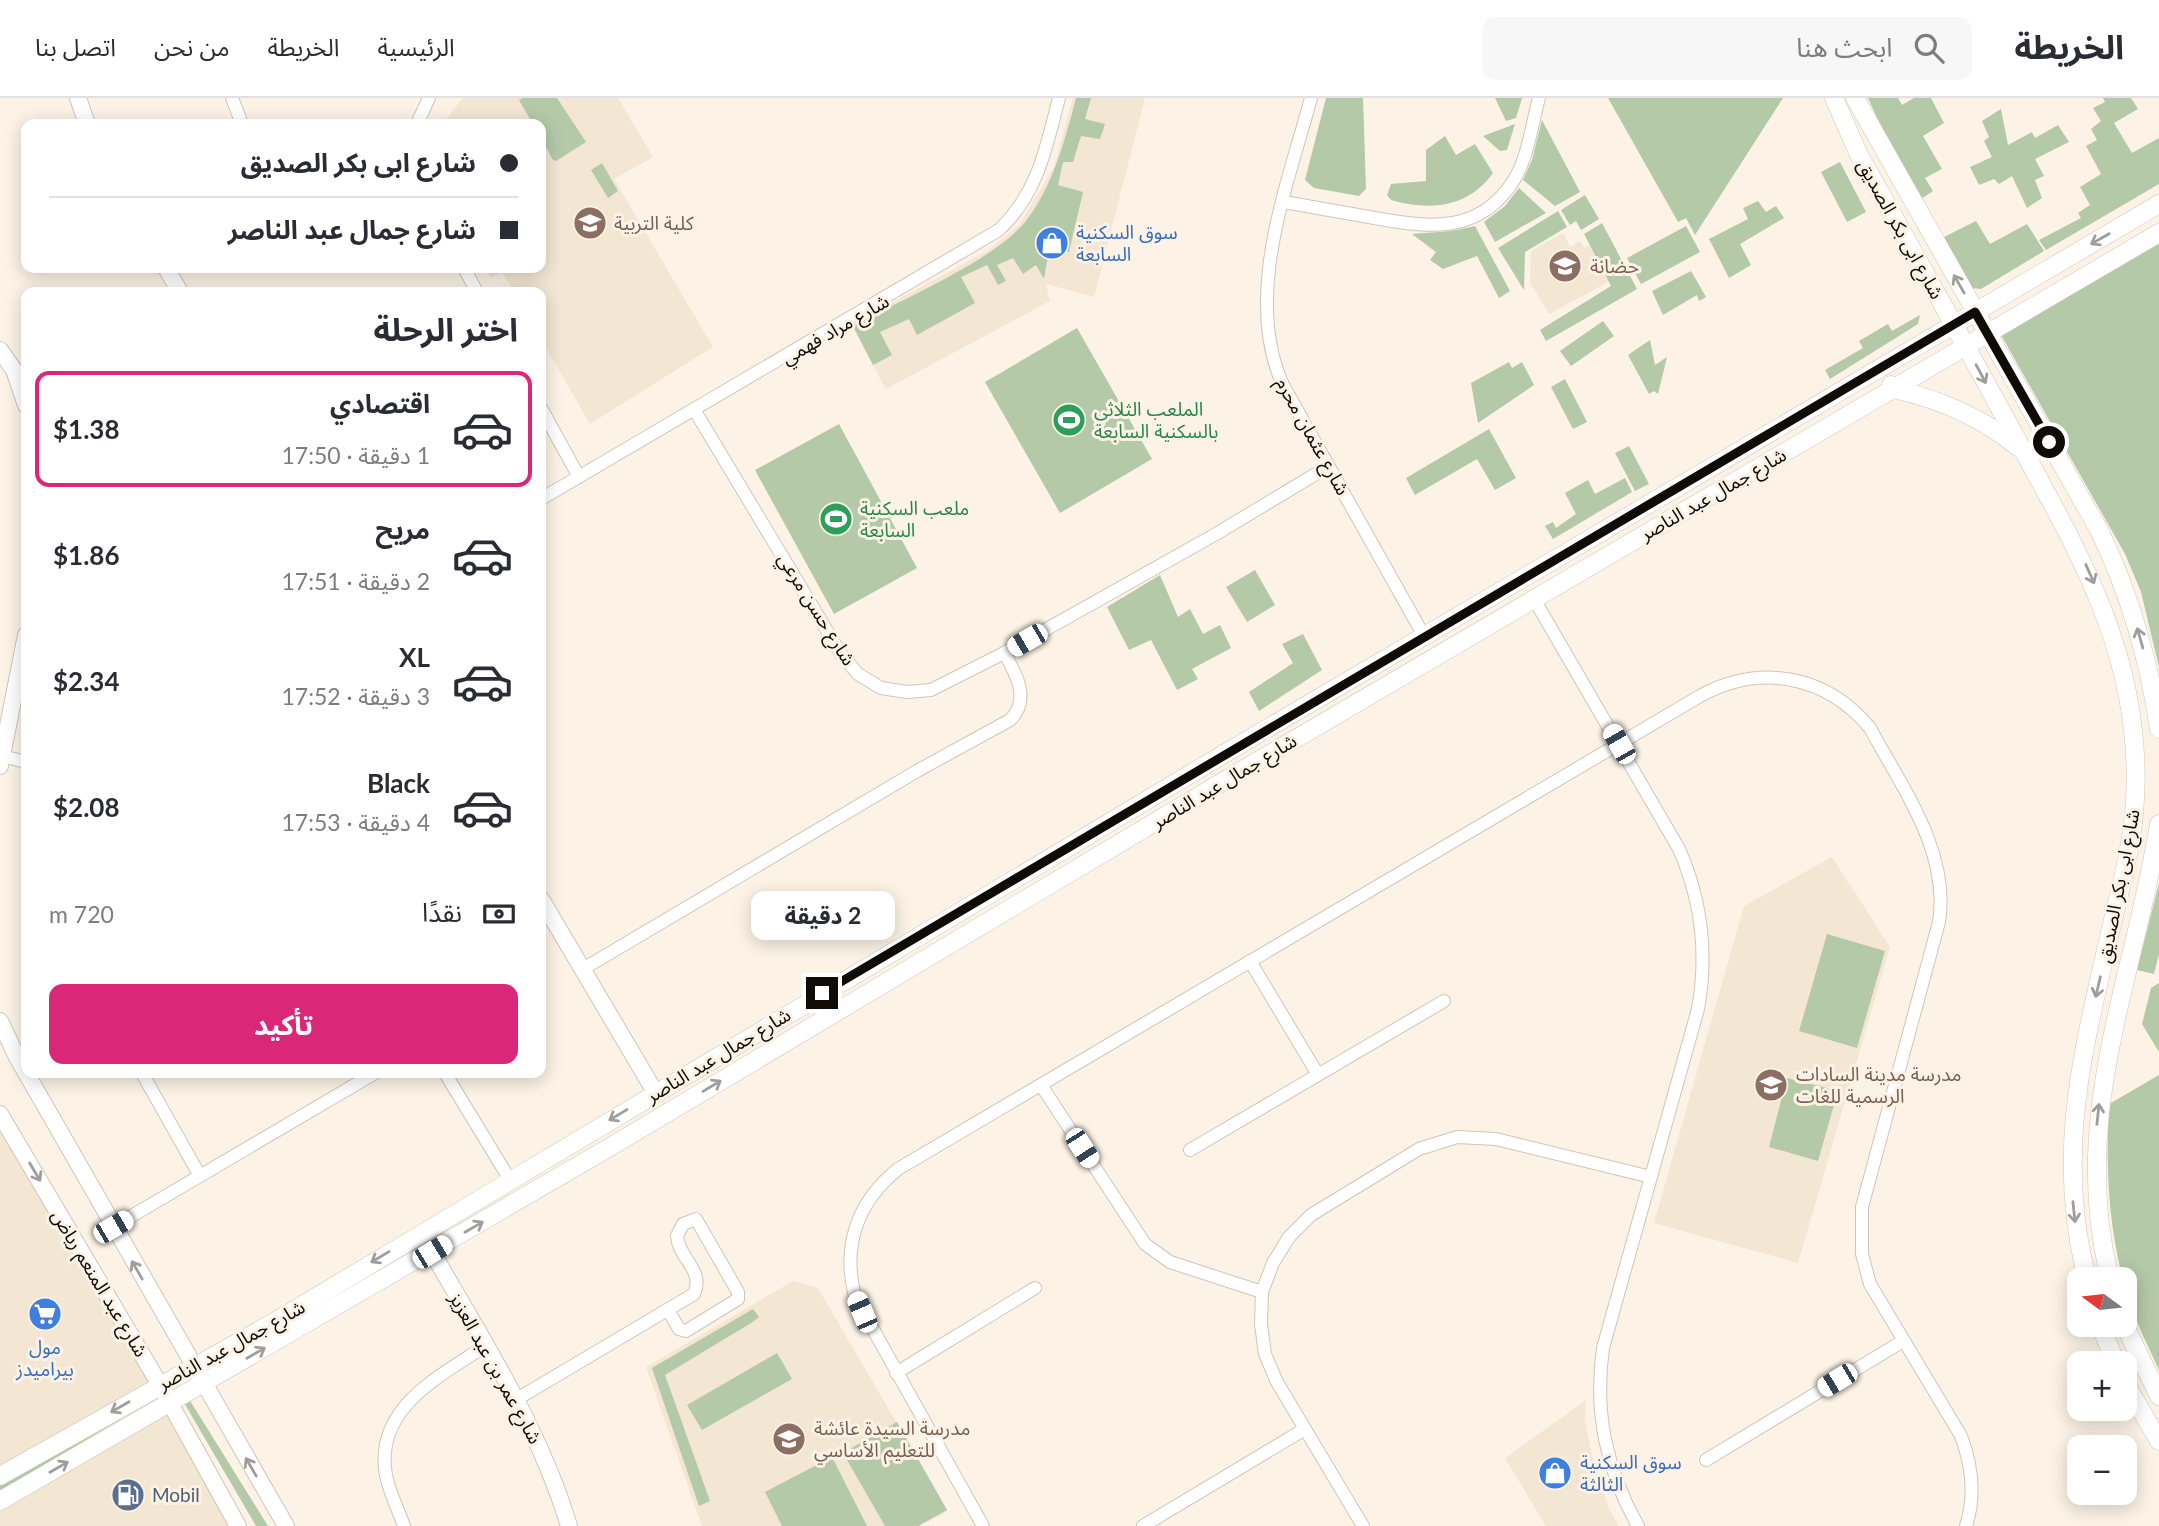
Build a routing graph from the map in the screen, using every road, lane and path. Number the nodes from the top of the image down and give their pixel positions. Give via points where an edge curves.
1 (78, 98) edge
2 (232, 98) edge
3 (429, 98) edge
4 (1059, 98) edge
5 (1311, 98) edge
6 (1539, 98) edge
7 (1834, 98) edge
8 (1855, 98) edge
9 (85, 119) edge
10 (240, 119) edge
11 (419, 119) edge
12 (1284, 202) junction
13 (2159, 204) edge
14 (2159, 233) edge
15 (1943, 256) junction
16 (1923, 269) junction
17 (1975, 312) junction
18 (1953, 324) junction
19 (1987, 334) junction
20 (1966, 346) junction
21 (0, 350) edge
22 (1881, 367) junction
23 (1893, 389) junction
24 (21, 390) edge
25 (695, 411) junction
26 (546, 417) edge
27 (2024, 452) junction
28 (1329, 466) junction
29 (579, 477) junction
30 (546, 496) edge
31 (1534, 599) junction
32 (1424, 636) junction
33 (1004, 653) junction
34 (21, 660) edge
35 (2157, 708) edge
36 (2159, 729) edge
37 (1619, 744) junction
38 (1228, 751) junction
39 (1, 761) edge
40 (21, 762) edge
41 (1239, 772) junction
42 (2159, 824) edge
43 (2159, 885) edge
44 (2143, 899) junction
45 (546, 907) edge
46 (1250, 961) junction
47 (583, 969) junction
48 (1444, 1001) dead end
49 (0, 1021) edge
50 (2082, 1052) junction
51 (2107, 1057) junction
52 (21, 1065) edge
53 (1317, 1073) junction
54 (28, 1078) edge
55 (145, 1078) edge
56 (366, 1078) edge
57 (447, 1078) edge
58 (1041, 1085) junction
59 (655, 1092) junction
60 (0, 1114) edge
61 (1190, 1150) dead end
62 (200, 1176) junction
63 (1651, 1177) junction
64 (510, 1180) junction
65 (113, 1227) junction
66 (432, 1252) junction
67 (2084, 1267) edge
68 (2108, 1267) edge
69 (1035, 1288) dead end
70 (1262, 1292) junction
71 (668, 1310) junction
72 (1903, 1341) junction
73 (485, 1346) junction
74 (2137, 1355) edge
75 (192, 1366) junction
76 (896, 1373) junction
77 (202, 1384) junction
78 (160, 1385) junction
79 (2159, 1396) edge
80 (517, 1399) junction
81 (2137, 1403) edge
82 (169, 1404) junction
83 (1305, 1429) junction
84 (2159, 1441) edge
85 (1706, 1460) dead end
86 (0, 1476) edge
87 (0, 1501) edge
88 (238, 1526) edge
89 (286, 1526) edge
90 (404, 1526) edge
91 (569, 1526) edge
92 (983, 1526) edge
93 (1143, 1526) edge
94 (1363, 1526) edge
95 (1638, 1526) edge
96 (1966, 1526) edge

1 - 9 street
2 - 10 street
3 - 11 street
4 - 25 street, شارع مراد فهمي via 1036,182 999,230
5 - 12 street, شارع عثمان محرم
6 - 12 street via 1513,181 1494,203 1469,219 1445,226 1420,226
7 - 16 main road, شارع ابى بكر الصديق via 1859,155
8 - 15 main road, شارع ابى بكر الصديق
12 - 28 street, شارع عثمان محرم via 1265,286 1268,340 1283,385
13 -> 17 main road, شارع جمال عبد الناصر
14 - 19 main road, شارع جمال عبد الناصر
15 - 16 main road
17 -> 15 main road, شارع ابى بكر الصديق
16 - 18 main road, شارع ابى بكر الصديق
17 - 18 main road, شارع جمال عبد الناصر
17 - 19 main road, شارع ابى بكر الصديق
18 - 20 main road, شارع ابى بكر الصديق
18 - 22 main road, شارع جمال عبد الناصر
19 - 20 main road, شارع جمال عبد الناصر
35 -> 19 main road, شارع ابى بكر الصديق via 2140,637 2112,558
20 - 23 main road, شارع جمال عبد الناصر
20 -> 27 main road, شارع ابى بكر الصديق
21 - 24 street
22 - 23 main road
22 - 32 main road, شارع جمال عبد الناصر
23 - 27 main road via 1963,412
23 - 31 main road, شارع جمال عبد الناصر
25 - 29 street, شارع مراد فهمي
25 - 33 street, شارع حسن مرعي via 841,654 858,674 881,688 919,692
26 - 29 street
27 -> 50 main road, شارع ابى بكر الصديق via 2096,590 2123,671 2133,725 2135,788 2130,844
28 - 32 street, شارع عثمان محرم
28 - 33 street, شارع حسن مرعي
29 - 30 street, شارع مراد فهمي
31 - 37 street
31 - 41 main road, شارع جمال عبد الناصر
32 - 38 main road, شارع جمال عبد الناصر
33 - 47 street via 1020,689 1010,720
34 - 39 street
35 - 36 main road, شارع ابى بكر الصديق
37 - 46 street
37 - 63 street via 1687,867 1699,906 1703,947 1698,1009
37 - 72 street via 1729,683 1775,676 1806,682 1835,696 1870,728 1930,842 1941,882 1939,922 1860,1223 1870,1284
38 - 41 main road
38 - 59 main road, شارع جمال عبد الناصر
39 - 40 street
66 -> 41 main road, شارع جمال عبد الناصر
42 - 44 main road, شارع ابى بكر الصديق
43 - 44 street
44 - 51 main road, شارع ابى بكر الصديق
45 - 47 street
46 - 53 street
46 - 58 street
47 - 59 street
48 - 53 street
49 - 52 street, شارع عبد المنعم رياض
50 - 51 main road
50 -> 67 main road, شارع ابى بكر الصديق via 2071,1157 2076,1228
68 -> 51 main road, شارع ابى بكر الصديق via 2096,1171 2097,1120
53 - 61 street
54 - 65 street, شارع عبد المنعم رياض
55 - 62 street
56 - 62 street
57 - 64 street
58 - 70 street via 1136,1232 1156,1254
58 - 76 street via 898,1169 874,1191 858,1218 850,1250 851,1282
59 -> 64 main road, شارع جمال عبد الناصر
60 -> 78 street, شارع عبد المنعم رياض
62 - 65 street
63 - 70 street via 1483,1136 1444,1139 1419,1149 1311,1215 1280,1250
63 - 95 street via 1603,1348 1599,1388 1611,1469
64 -> 75 main road, شارع جمال عبد الناصر via 276,1321
75 -> 65 street, شارع عبد المنعم رياض
66 - 73 street, شارع عمر بن عبد العزيز
77 -> 66 main road, شارع جمال عبد الناصر
69 - 76 street
70 - 83 street via 1265,1354
71 - 71 street via 696,1289 695,1272 677,1236 683,1224 696,1219 738,1299 686,1331 679,1329
71 - 80 street
72 - 85 street
72 - 96 street via 1967,1452 1972,1486
73 - 80 street, شارع عمر بن عبد العزيز
73 - 90 street via 420,1390 395,1418 386,1446 386,1475
74 - 79 main road
75 - 77 street, شارع عبد المنعم رياض
75 - 78 main road, شارع جمال عبد الناصر
76 - 92 street
77 - 82 main road, شارع جمال عبد الناصر
89 -> 77 street, شارع عبد المنعم رياض
78 - 82 street, شارع عبد المنعم رياض
78 -> 86 main road, شارع جمال عبد الناصر
80 - 91 street, شارع عمر بن عبد العزيز via 547,1461
81 - 84 main road
87 -> 82 main road, شارع جمال عبد الناصر
82 - 88 street, شارع عبد المنعم رياض
83 - 93 street
83 - 94 street

